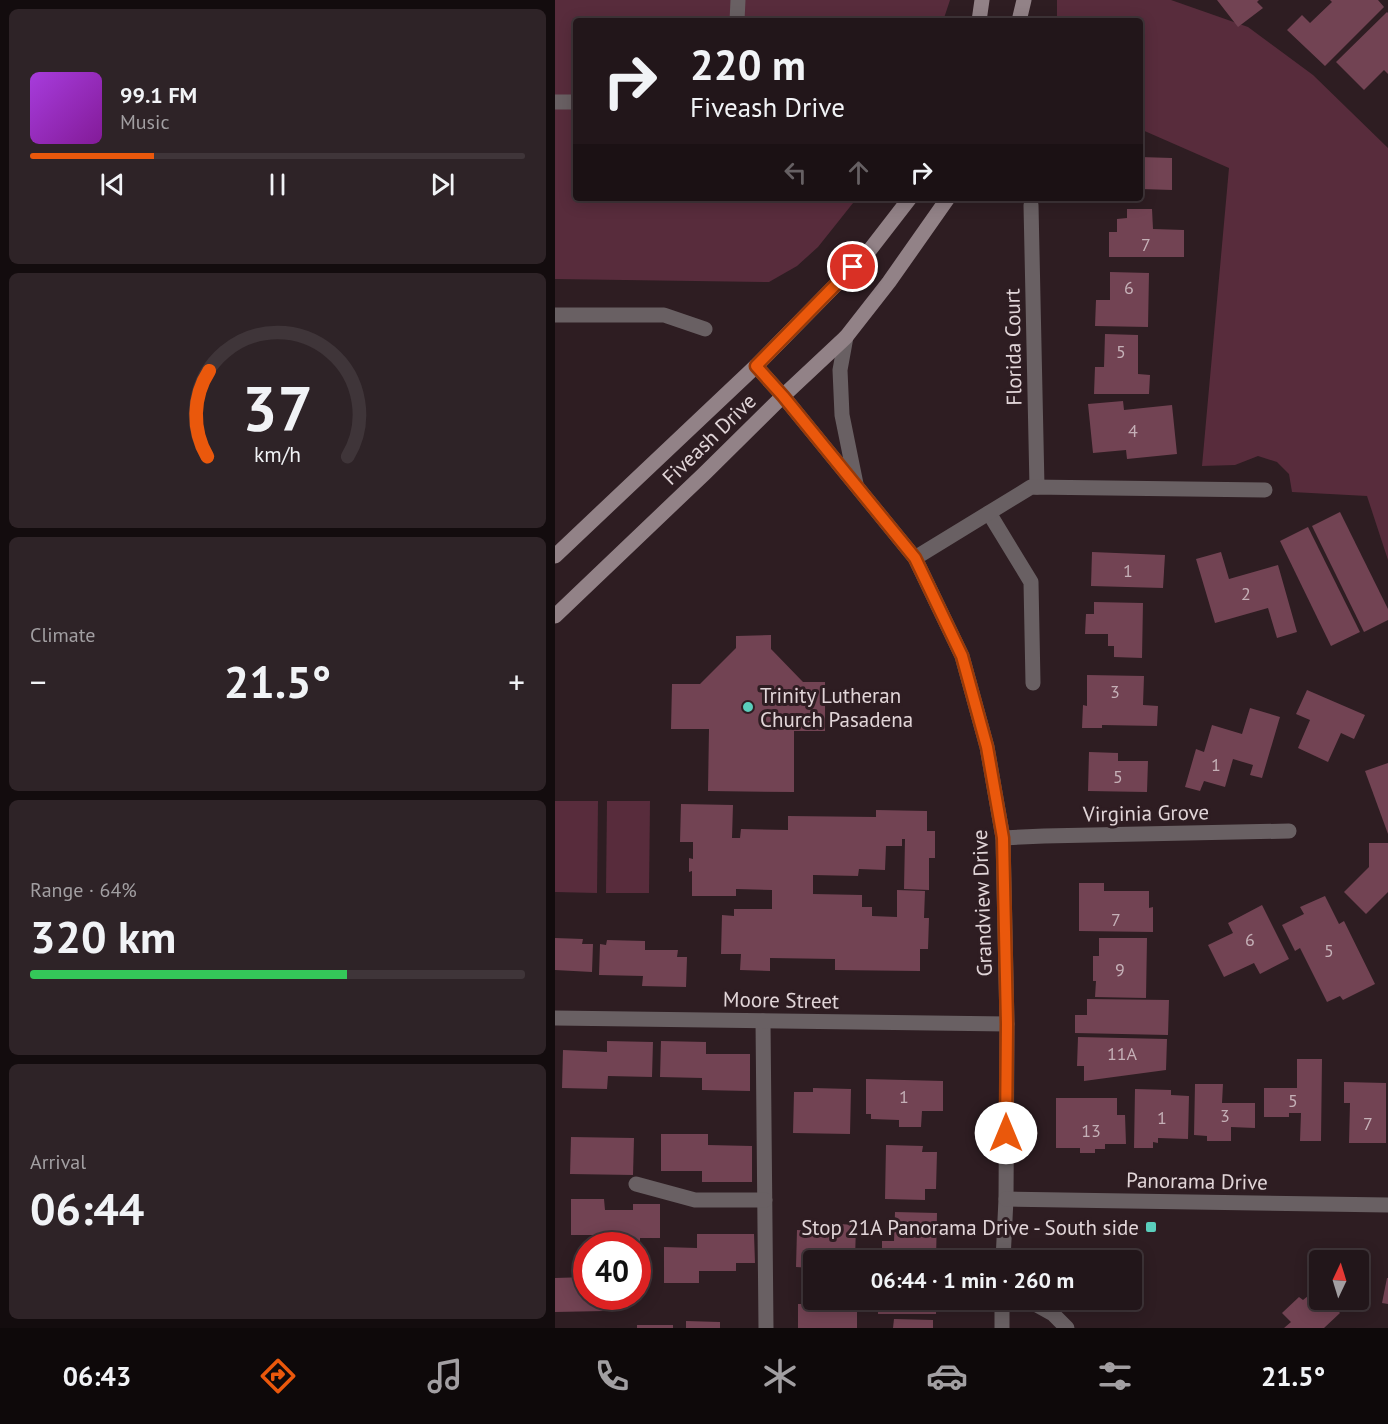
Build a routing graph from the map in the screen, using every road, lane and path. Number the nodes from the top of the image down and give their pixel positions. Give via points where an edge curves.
1 (738, 0) edge
2 (982, 0) edge
3 (1024, 0) edge
4 (737, 18) edge
5 (979, 18) edge
6 (1020, 18) edge
7 (555, 102) edge
8 (573, 102) edge
9 (908, 201) edge
10 (946, 201) edge
11 (1031, 205) dead end
12 (555, 315) edge
13 (705, 329) dead end
14 (846, 337) junction
15 (756, 366) junction
16 (783, 396) junction
17 (857, 487) junction
18 (1037, 487) junction
19 (1265, 490) dead end
20 (989, 513) junction
21 (555, 556) edge
22 (915, 558) junction
23 (555, 616) edge
24 (1033, 683) dead end
25 (1289, 831) dead end
26 (1003, 838) junction
27 (555, 1018) edge
28 (763, 1021) junction
29 (1007, 1024) junction
30 (636, 1184) dead end
31 (1006, 1199) junction
32 (765, 1200) junction
33 (1388, 1205) edge
34 (1003, 1250) edge
35 (1002, 1310) edge
36 (1046, 1310) edge
37 (766, 1328) edge
38 (1002, 1328) edge
39 (1067, 1328) edge

1 - 4 street
2 - 5 main road
3 - 6 main road
7 - 8 street
9 - 15 main road, Fiveash Drive via 869,251
10 - 14 main road, Fiveash Drive
11 - 18 street, Florida Court
12 - 13 street via 664,315
14 - 16 main road, Fiveash Drive
14 - 17 street via 840,370 842,415
15 - 16 street, Grandview Drive
15 - 21 main road, Fiveash Drive
16 - 17 street, Grandview Drive
16 - 23 main road, Fiveash Drive
17 - 22 street, Grandview Drive
18 - 19 street
18 - 20 street
20 - 22 street
20 - 24 street via 1031,582
22 - 26 street, Grandview Drive via 962,656 987,747
25 - 26 street, Virginia Grove
26 - 29 street, Grandview Drive
27 - 28 street, Moore Street
28 - 29 street, Moore Street
28 - 32 street
29 - 31 street, Grandview Drive
30 - 32 street via 695,1200
31 - 33 street, Panorama Drive
31 - 34 street, Grandview Drive
32 - 37 street
35 - 38 street
36 - 39 street

